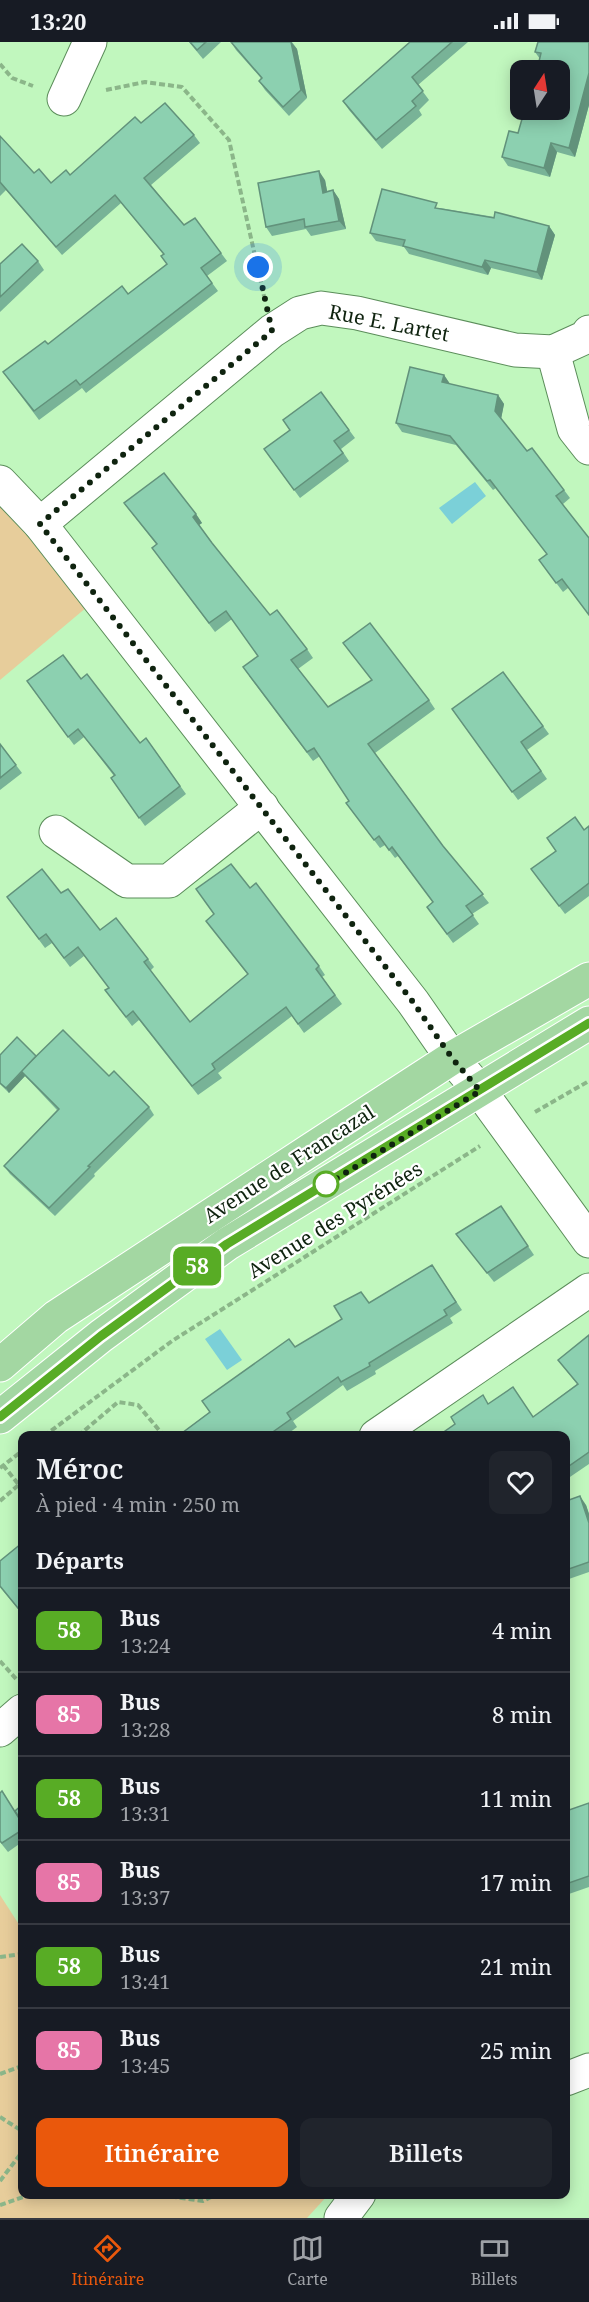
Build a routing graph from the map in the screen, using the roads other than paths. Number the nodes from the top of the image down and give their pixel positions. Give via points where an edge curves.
1 (90, 42) edge
2 (64, 99) road end
3 (589, 332) edge
4 (553, 352) junction
5 (589, 448) edge
6 (0, 482) edge
7 (40, 524) junction
8 (262, 807) junction
9 (56, 832) dead end
10 (589, 979) edge
11 (589, 1023) edge
12 (452, 1058) junction
13 (480, 1091) junction
14 (589, 1241) edge
15 (589, 1290) edge
16 (0, 1365) edge
17 (0, 1417) edge
18 (383, 1431) edge
19 (18, 1714) edge
20 (0, 1730) edge
21 (589, 2070) edge
22 (570, 2077) edge
23 (356, 2199) edge
24 (341, 2218) edge

1 - 2 street
3 - 4 street, Rue E. Lartet
4 - 5 street via 574,429
4 - 7 street, Rue E. Lartet via 515,350 357,313 321,308 300,313 272,331
6 - 7 street
7 - 8 street
8 - 9 street via 169,881 127,881
8 - 12 street
10 - 12 main road, Avenue de Francazal
11 - 13 main road, Avenue de Francazal
12 - 13 street
12 - 16 main road, Avenue de Francazal via 57,1317
13 - 14 street
13 - 17 main road, Avenue de Francazal via 227,1244 101,1336
15 - 18 street
19 - 20 street
21 - 22 street
23 - 24 street

